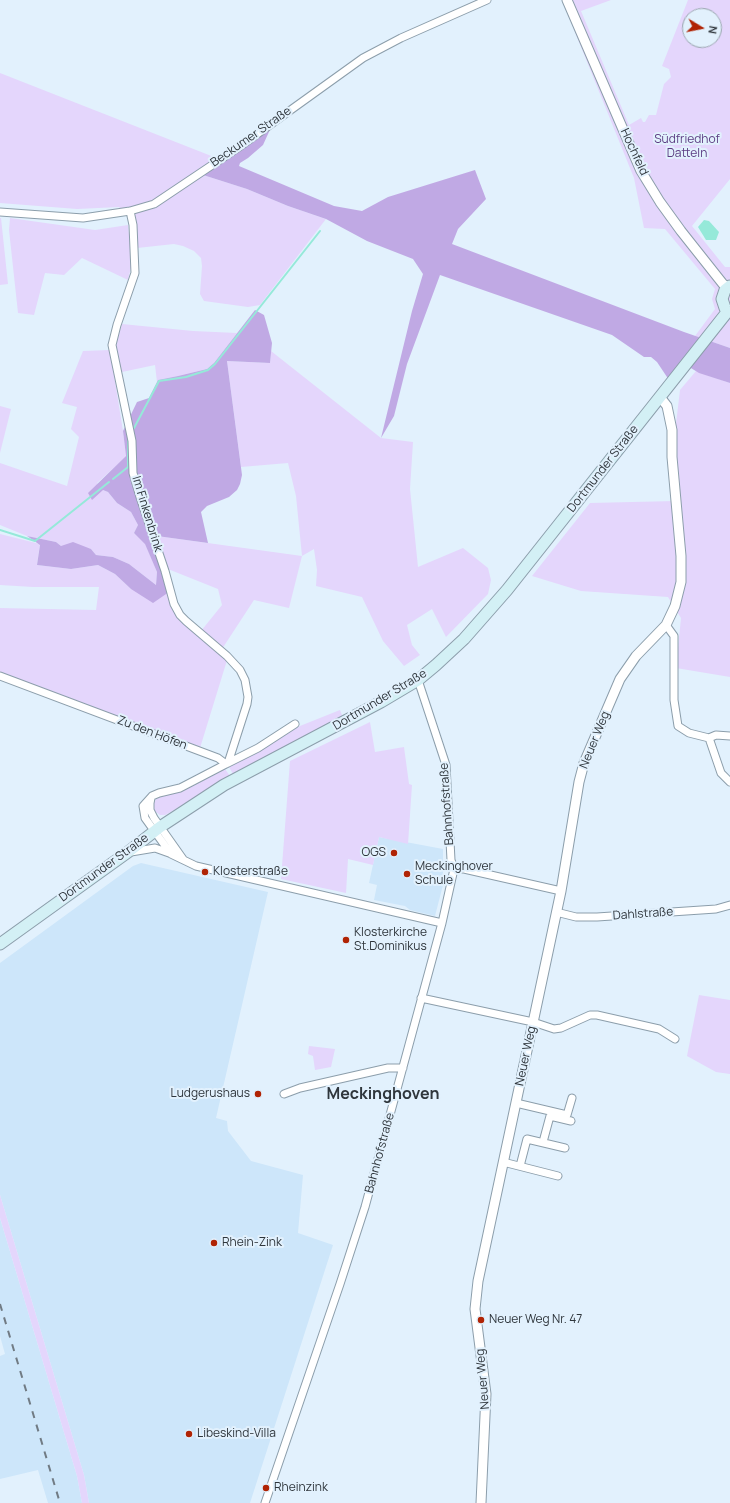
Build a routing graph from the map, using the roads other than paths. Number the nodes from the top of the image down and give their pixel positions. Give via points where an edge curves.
1 (487, 0) edge
2 (567, 0) edge
3 (130, 211) junction
4 (0, 212) edge
5 (729, 286) edge
6 (729, 312) edge
7 (660, 397) junction
8 (666, 625) junction
9 (0, 676) edge
10 (418, 680) junction
11 (295, 724) dead end
12 (730, 736) edge
13 (709, 738) junction
14 (227, 763) junction
15 (730, 782) edge
16 (157, 829) junction
17 (128, 852) junction
18 (171, 854) junction
19 (183, 860) junction
20 (454, 870) junction
21 (561, 891) junction
22 (730, 905) edge
23 (556, 912) junction
24 (442, 922) junction
25 (0, 944) edge
26 (421, 998) junction
27 (533, 1022) junction
28 (675, 1039) dead end
29 (403, 1068) junction
30 (284, 1094) dead end
31 (572, 1098) dead end
32 (516, 1103) junction
33 (550, 1113) junction
34 (571, 1121) dead end
35 (543, 1142) junction
36 (565, 1148) dead end
37 (503, 1162) junction
38 (520, 1166) junction
39 (558, 1176) dead end
40 (265, 1503) edge
41 (481, 1503) edge

1 - 3 street, Beckumer Straße via 375,51 154,204
2 - 5 street, Hochfeld via 642,171 681,231 723,284
3 - 4 street, Beckumer Straße via 83,218
3 - 14 street, Im Finkenbrink via 135,273 112,345 132,441 133,473 177,611 227,656 246,680 247,704
5 - 6 main road via 722,299
6 - 7 main road, Dortmunder Straße
7 - 8 street, Neuer Weg via 667,406 672,430 674,489 681,556 681,582 675,606
7 - 10 main road, Dortmunder Straße via 498,600 464,639
8 - 13 street via 674,636 674,700 678,726 689,733
8 - 21 street, Neuer Weg via 636,656 620,679 584,763
9 - 14 street, Zu den Höfen
10 - 16 main road, Dortmunder Straße via 235,779
10 - 20 street, Bahnhofstraße via 446,765 451,860
11 - 14 street via 258,748
12 - 13 street via 716,735
13 - 15 street via 721,773
14 - 16 street via 180,788 152,796 143,806 145,818
16 - 17 main road, Dortmunder Straße
16 - 18 street
16 - 19 street
17 - 18 street via 155,848
17 - 25 main road, Dortmunder Straße
18 - 19 street
19 - 24 street via 207,870
20 - 21 street via 464,869
20 - 24 street, Bahnhofstraße
21 - 23 street, Neuer Weg
22 - 23 street, Dahlstraße via 716,909 597,918 576,917
23 - 27 street, Neuer Weg
24 - 26 street, Bahnhofstraße
26 - 27 street
26 - 29 street, Bahnhofstraße
27 - 28 street via 554,1029 590,1015 597,1015 659,1029
27 - 32 street, Neuer Weg
29 - 30 street via 388,1068
29 - 40 street, Bahnhofstraße via 352,1248
31 - 33 street, Neuer Weg via 567,1115
32 - 33 street, Neuer Weg
32 - 37 street, Neuer Weg
33 - 34 street, Neuer Weg
33 - 35 street
35 - 36 street
35 - 38 street via 527,1138
37 - 38 street
37 - 41 street, Neuer Weg via 478,1281 475,1309 486,1394
38 - 39 street

